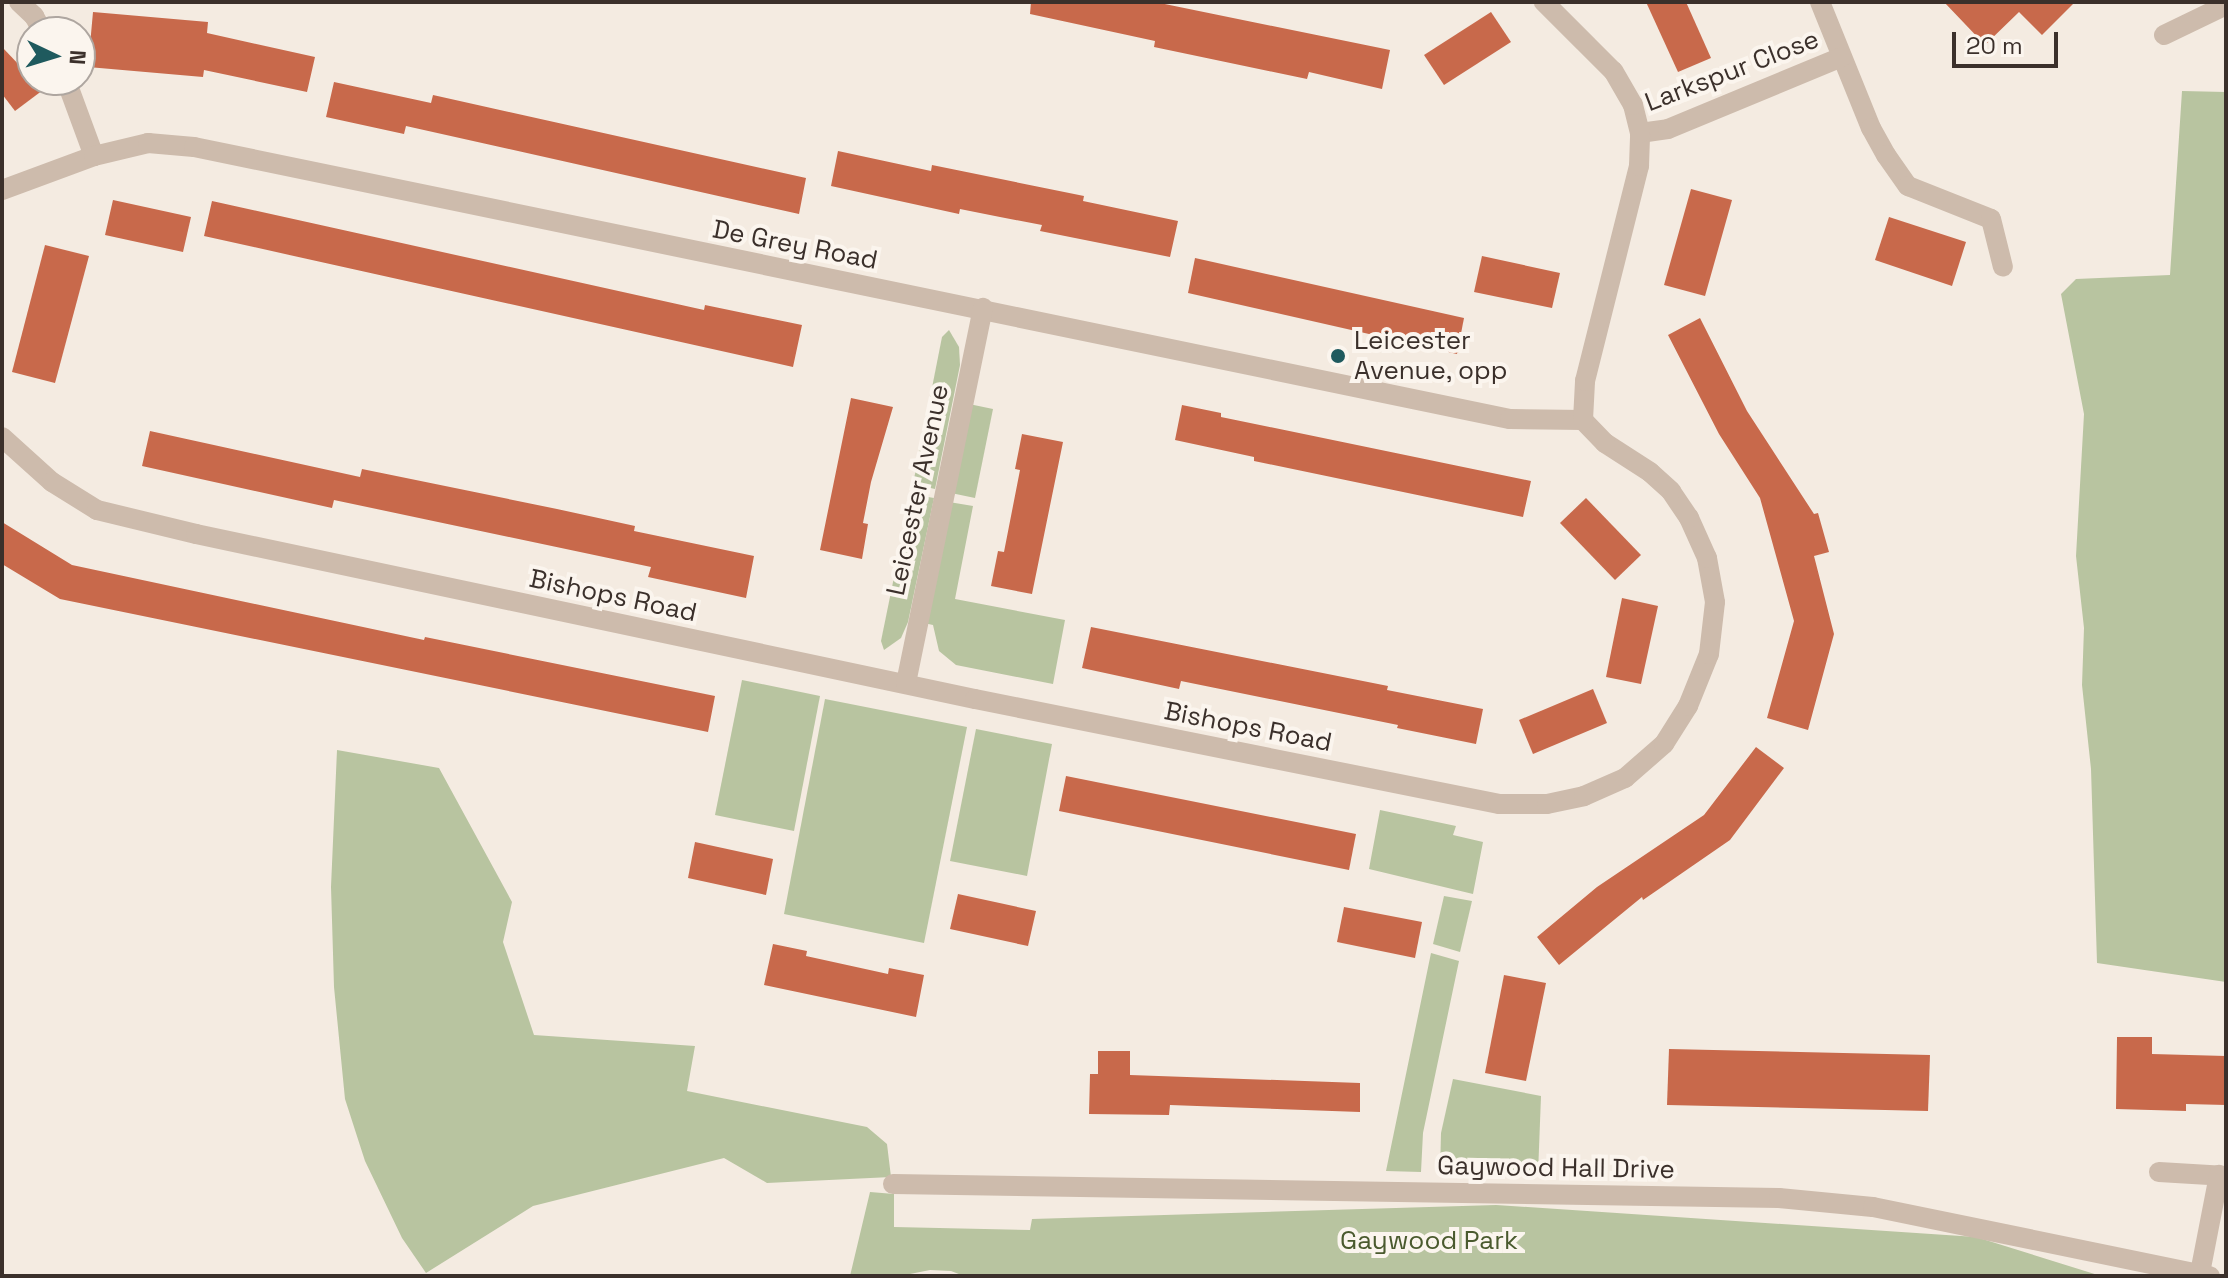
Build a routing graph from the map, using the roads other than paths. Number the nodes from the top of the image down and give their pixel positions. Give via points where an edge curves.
1 (19, 2) edge
2 (1544, 2) edge
3 (1820, 2) edge
4 (2226, 5) edge
5 (34, 16) edge
6 (2164, 35) dead end
7 (1842, 57) junction
8 (72, 96) edge
9 (1640, 133) junction
10 (94, 156) junction
11 (2, 190) edge
12 (2003, 267) dead end
13 (983, 308) junction
14 (1583, 420) junction
15 (2, 437) edge
16 (906, 683) junction
17 (2159, 1172) dead end
18 (2223, 1176) edge
19 (893, 1184) dead end
20 (2205, 1275) edge

1 - 5 street
2 - 9 street via 1613,71 1633,105
3 - 7 street, Larkspur Close
4 - 6 street
7 - 9 street, Larkspur Close via 1668,129
7 - 12 street, Larkspur Close via 1871,128 1908,186 1991,219
8 - 10 street
9 - 14 street via 1639,166 1585,381
10 - 11 street, De Grey Road
10 - 13 street, De Grey Road via 148,143 194,147
13 - 14 street, De Grey Road via 1510,419
13 - 16 street, Leicester Avenue
14 - 16 street, Bishops Road via 1605,443 1671,491 1707,558 1715,602 1709,654 1688,706 1664,744 1625,778 1584,796 1547,804 1499,804
15 - 16 street, Bishops Road via 52,482 97,510
17 - 18 street
18 - 20 street
19 - 20 street, Gaywood Hall Drive via 1779,1198 1873,1207

